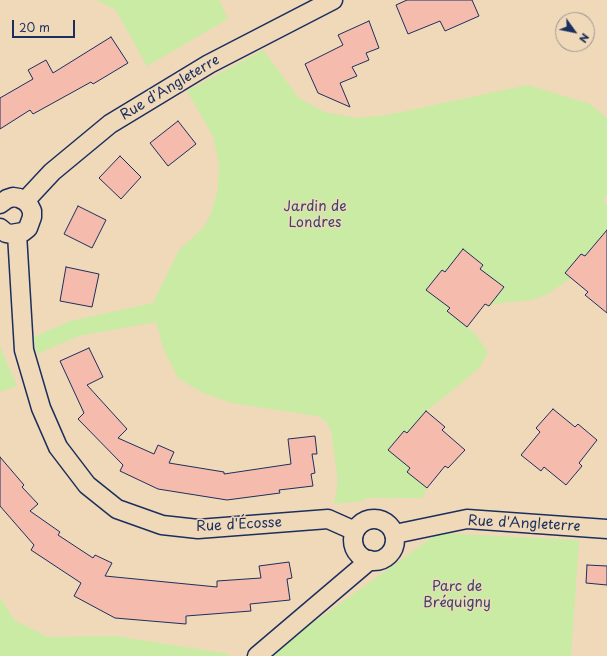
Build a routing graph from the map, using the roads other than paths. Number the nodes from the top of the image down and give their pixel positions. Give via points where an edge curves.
1 (333, 0) edge
2 (25, 201) junction
3 (0, 204) edge
4 (0, 228) edge
5 (17, 234) junction
6 (607, 528) edge
7 (355, 531) junction
8 (395, 534) junction
9 (370, 560) junction
10 (257, 656) edge

1 - 2 street, Rue d'Angleterre via 209,64 110,124 52,172
2 - 3 street via 13,197
2 - 5 street via 32,211 31,223 23,232
4 - 5 street via 6,233
5 - 7 street, Rue d'Écosse via 24,350 41,408 58,447 88,485 118,509 162,525 198,529 328,520
6 - 8 street, Rue d'Angleterre via 467,519
7 - 8 street via 360,524 376,519 384,521
7 - 9 street via 354,546 363,558
8 - 9 street via 393,551 379,561
9 - 10 street

